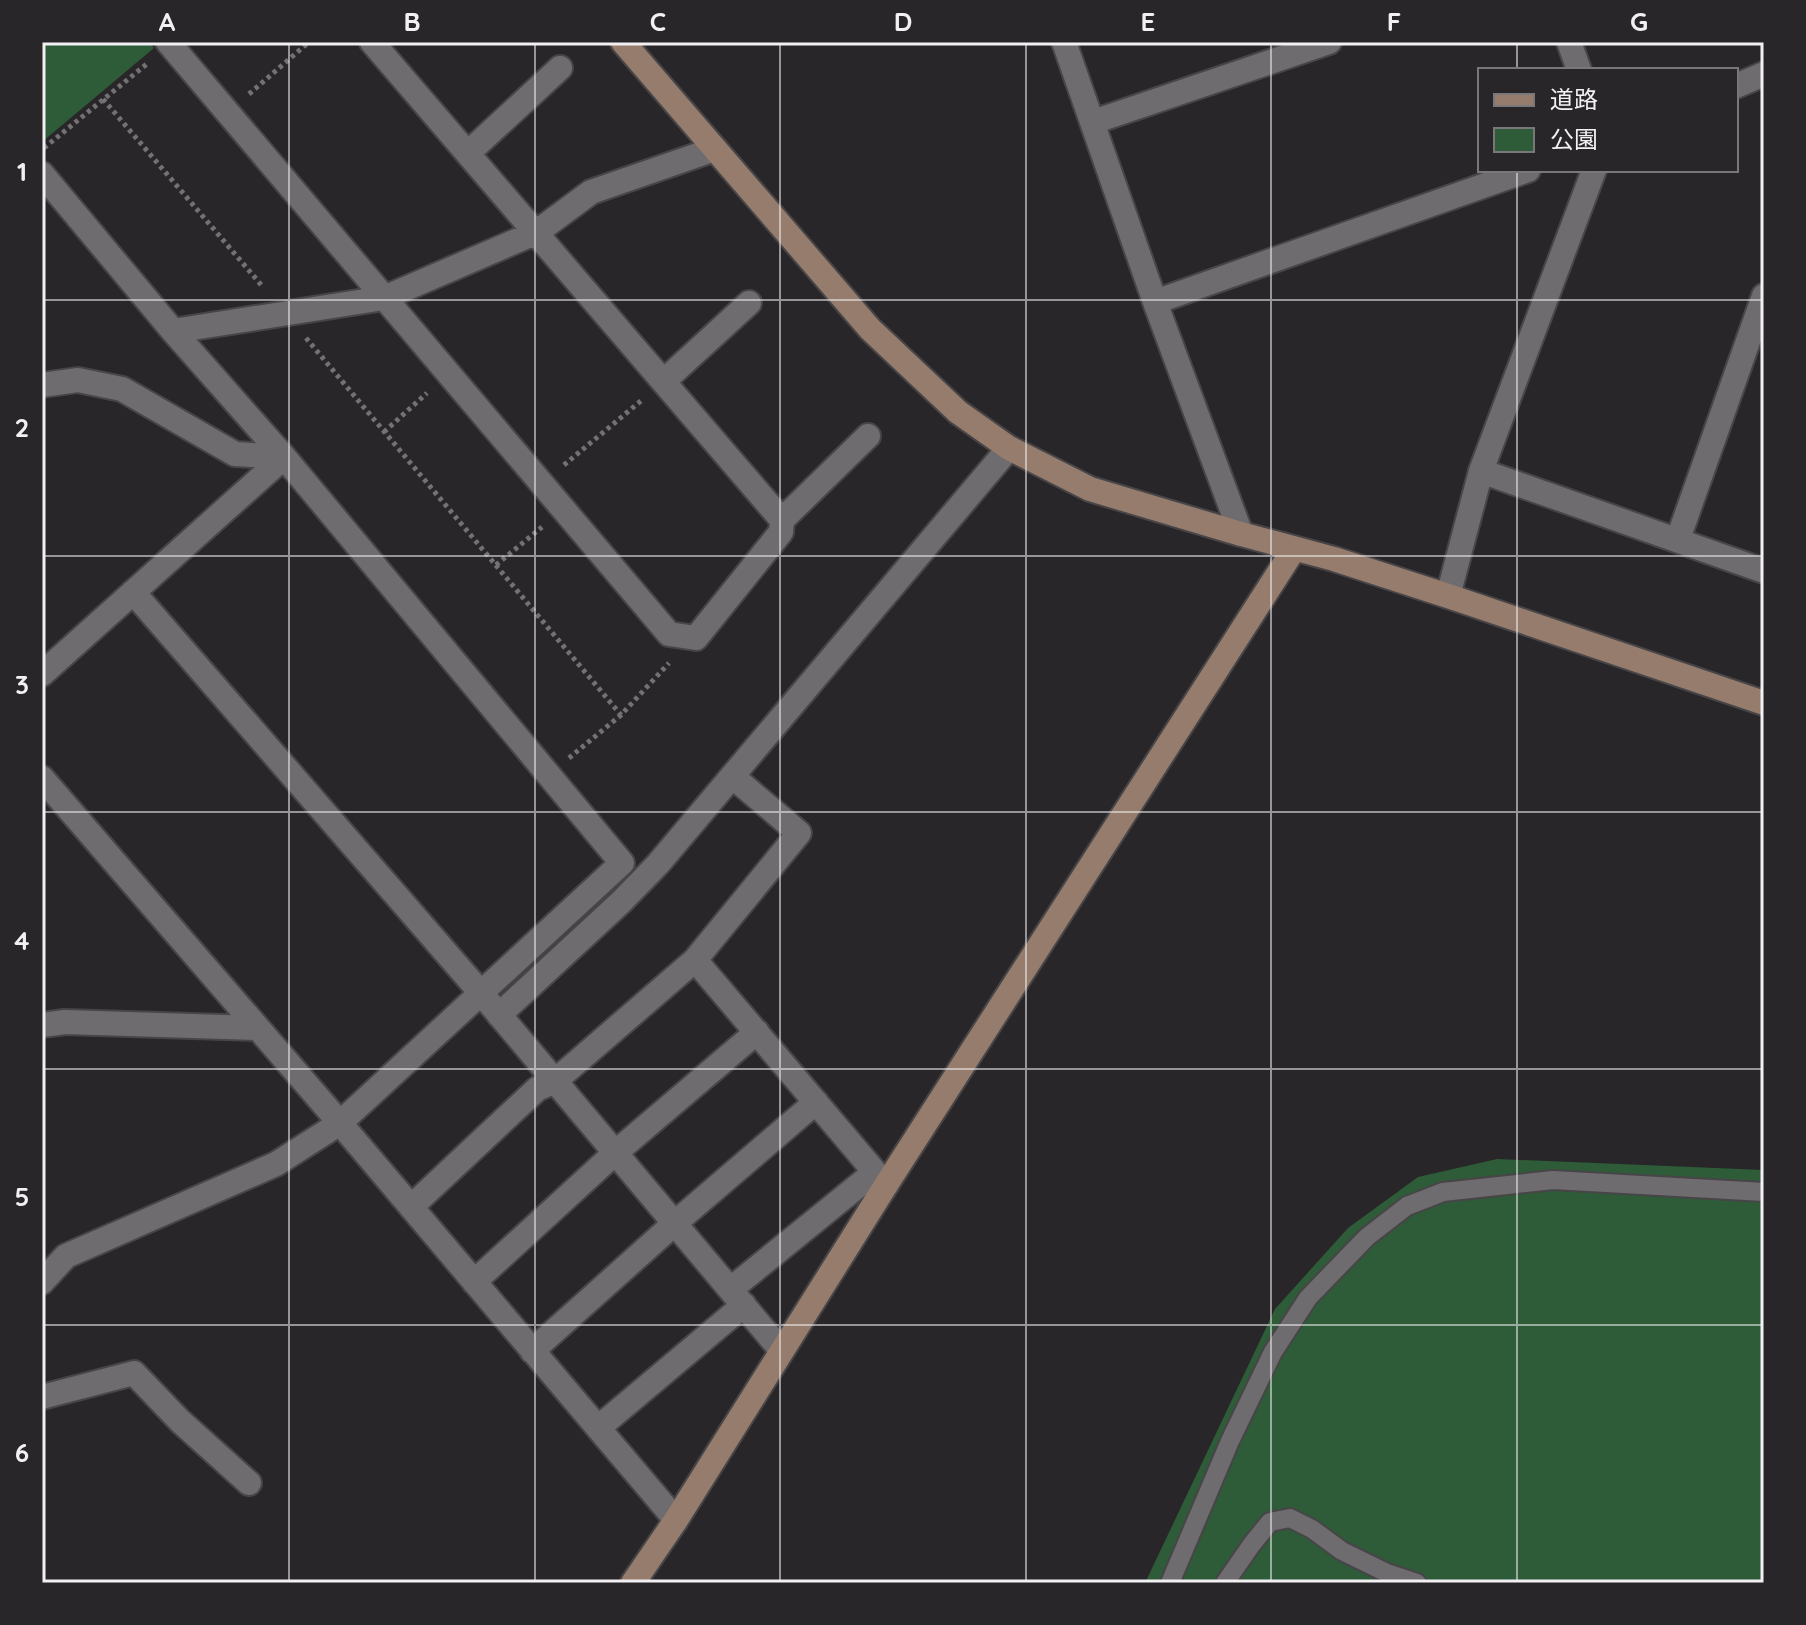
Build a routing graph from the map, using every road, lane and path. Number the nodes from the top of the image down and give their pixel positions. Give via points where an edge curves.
1 (309, 42) edge
2 (372, 42) edge
3 (623, 42) edge
4 (1064, 42) edge
5 (1569, 42) edge
6 (169, 43) edge
7 (1325, 43) edge
8 (560, 68) dead end
9 (1578, 68) edge
10 (1764, 74) edge
11 (1738, 85) edge
12 (103, 99) junction
13 (227, 112) junction
14 (1093, 122) junction
15 (42, 149) edge
16 (715, 149) junction
17 (468, 153) junction
18 (1522, 172) edge
19 (1593, 172) edge
20 (42, 174) edge
21 (537, 232) junction
22 (1764, 296) edge
23 (384, 298) junction
24 (1155, 302) junction
25 (749, 303) dead end
26 (285, 313) junction
27 (173, 331) junction
28 (449, 374) junction
29 (664, 381) junction
30 (42, 385) edge
31 (384, 432) junction
32 (868, 436) dead end
33 (1009, 448) junction
34 (284, 457) junction
35 (1481, 471) junction
36 (547, 490) junction
37 (782, 520) junction
38 (1241, 534) junction
39 (1678, 539) junction
40 (1294, 549) junction
41 (496, 565) junction
42 (1764, 571) edge
43 (133, 592) junction
44 (1448, 596) junction
45 (696, 638) junction
46 (42, 674) edge
47 (1764, 703) edge
48 (621, 715) junction
49 (549, 775) junction
50 (732, 776) junction
51 (42, 778) edge
52 (695, 960) junction
53 (481, 993) junction
54 (499, 1015) junction
55 (42, 1025) edge
56 (257, 1028) junction
57 (757, 1032) junction
58 (555, 1081) junction
59 (816, 1102) junction
60 (340, 1123) junction
61 (615, 1153) junction
62 (880, 1178) junction
63 (1764, 1192) edge
64 (411, 1207) junction
65 (675, 1223) junction
66 (42, 1282) edge
67 (474, 1282) junction
68 (737, 1297) junction
69 (781, 1350) junction
70 (532, 1351) junction
71 (42, 1397) edge
72 (598, 1428) junction
73 (249, 1483) dead end
74 (676, 1520) junction
75 (633, 1583) edge
76 (1170, 1583) edge
77 (1225, 1583) edge
78 (1417, 1583) edge

1 - 13 path
2 - 17 street
3 - 16 street
4 - 14 street
5 - 9 street
6 - 12 path
6 - 13 street
7 - 14 street
8 - 17 street
10 - 11 street
12 - 15 path
12 - 26 path
13 - 23 street
14 - 24 street
16 - 21 street via 591,192
16 - 33 street via 870,329 958,412
17 - 21 street
18 - 24 street
19 - 35 street
20 - 27 street
21 - 23 street
21 - 29 street
22 - 39 street
23 - 26 street
23 - 28 street
24 - 38 street
25 - 29 street
26 - 27 street
26 - 31 path
27 - 34 street
28 - 31 path
28 - 36 street
29 - 36 path
29 - 37 street
30 - 34 street via 78,380 122,389 235,454
31 - 41 path
32 - 37 street
33 - 38 street via 1090,489
33 - 50 street
34 - 43 street
34 - 49 street
35 - 39 street
35 - 44 street
36 - 41 path via 543,526
36 - 45 street via 669,634
37 - 45 street via 781,532
38 - 40 street
39 - 42 street
40 - 44 street
40 - 62 street
41 - 48 path
43 - 46 street
43 - 53 street
44 - 47 street
45 - 48 path
48 - 49 path
49 - 53 street via 622,863
50 - 52 street via 799,833
50 - 54 street via 621,902
51 - 56 street
52 - 57 street
52 - 58 street
53 - 54 street
53 - 60 street
54 - 58 street
55 - 56 street
56 - 60 street
57 - 59 street
57 - 61 street
58 - 61 street
58 - 64 street via 537,1089
59 - 62 street
59 - 65 street
60 - 64 street
60 - 66 street via 276,1164 66,1256
61 - 65 street
61 - 67 street
62 - 68 street
62 - 69 street
63 - 76 lane via 1553,1180 1443,1192 1407,1206 1367,1237 1308,1298 1273,1352
64 - 67 street
65 - 68 street
65 - 70 street
67 - 70 street
68 - 69 street
68 - 72 street
69 - 74 street
70 - 72 street
71 - 73 street via 134,1373
72 - 74 street
74 - 75 street
77 - 78 lane via 1270,1522 1290,1518 1342,1551

